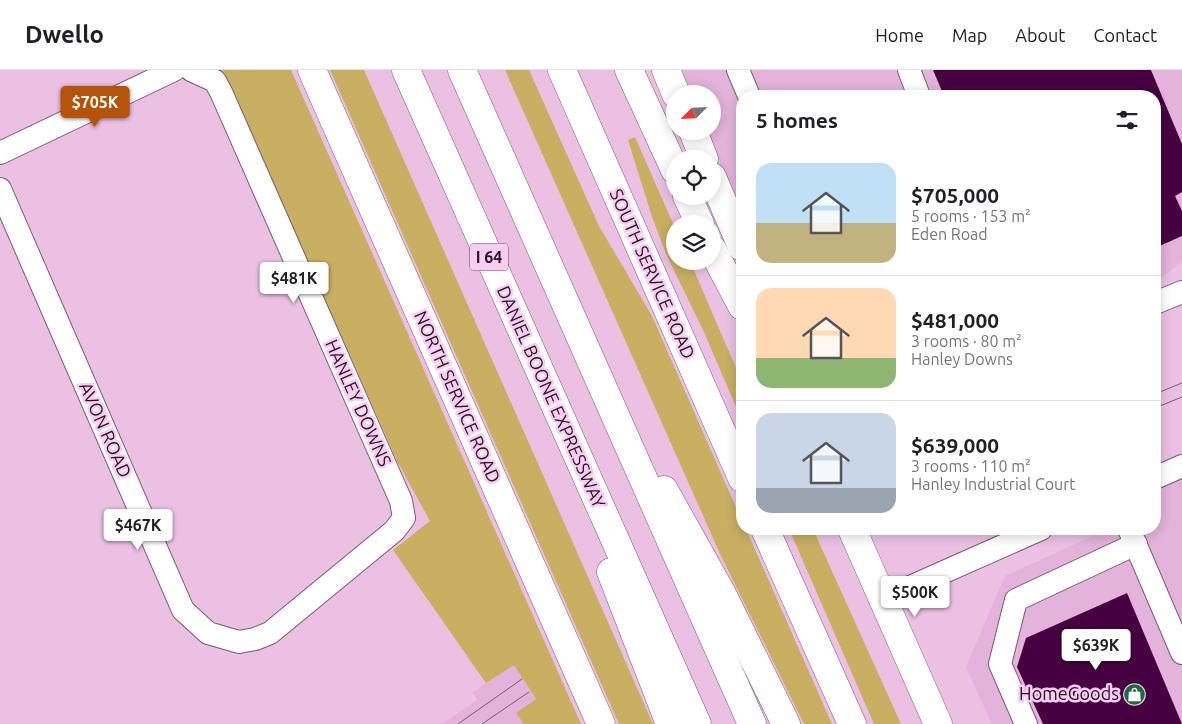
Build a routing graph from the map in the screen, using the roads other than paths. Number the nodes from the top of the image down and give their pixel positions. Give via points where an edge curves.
1 (174, 70) edge
2 (312, 70) edge
3 (406, 70) edge
4 (462, 70) edge
5 (562, 70) edge
6 (629, 70) edge
7 (649, 70) edge
8 (666, 70) edge
9 (738, 70) edge
10 (909, 70) edge
11 (198, 72) edge
12 (672, 85) edge
13 (746, 90) edge
14 (917, 90) edge
15 (666, 107) edge
16 (666, 150) edge
17 (0, 153) edge
18 (0, 189) edge
19 (721, 198) edge
20 (716, 205) edge
21 (736, 233) edge
22 (736, 244) edge
23 (721, 266) edge
24 (1182, 292) edge
25 (736, 295) edge
26 (1161, 301) edge
27 (616, 418) junction
28 (571, 444) junction
29 (736, 464) edge
30 (1182, 466) edge
31 (1161, 475) edge
32 (404, 518) joint
33 (768, 535) edge
34 (855, 535) edge
35 (1027, 535) edge
36 (1132, 537) edge
37 (883, 599) junction
38 (1182, 653) edge
39 (602, 724) edge
40 (670, 724) edge
41 (697, 724) edge
42 (752, 724) edge
43 (786, 724) edge
44 (852, 724) edge
45 (938, 724) edge
46 (1026, 724) edge

1 - 17 street
2 - 39 main road, NORTH SERVICE ROAD
3 - 28 main road, DANIEL BOONE EXPRESSWAY / I 64
4 - 27 main road
5 - 29 main road, SOUTH SERVICE ROAD
6 - 16 main road
7 - 15 main road
8 - 12 main road
9 - 13 street
10 - 14 street
11 - 32 street, HANLEY DOWNS via 215,81 221,92 401,501
18 - 32 street, AVON ROAD via 183,610 194,622 208,633 239,642 270,633 394,531
19 - 21 main road
20 - 22 main road
23 - 25 main road
24 - 26 street
27 - 42 main road
27 - 43 main road via 693,538
28 - 40 main road via 593,523
28 - 41 main road, DANIEL BOONE EXPRESSWAY / I 64
30 - 31 street
33 - 44 main road
34 - 37 main road
35 - 37 street
36 - 38 street
36 - 46 street via 1016,600 1000,664
37 - 45 main road

